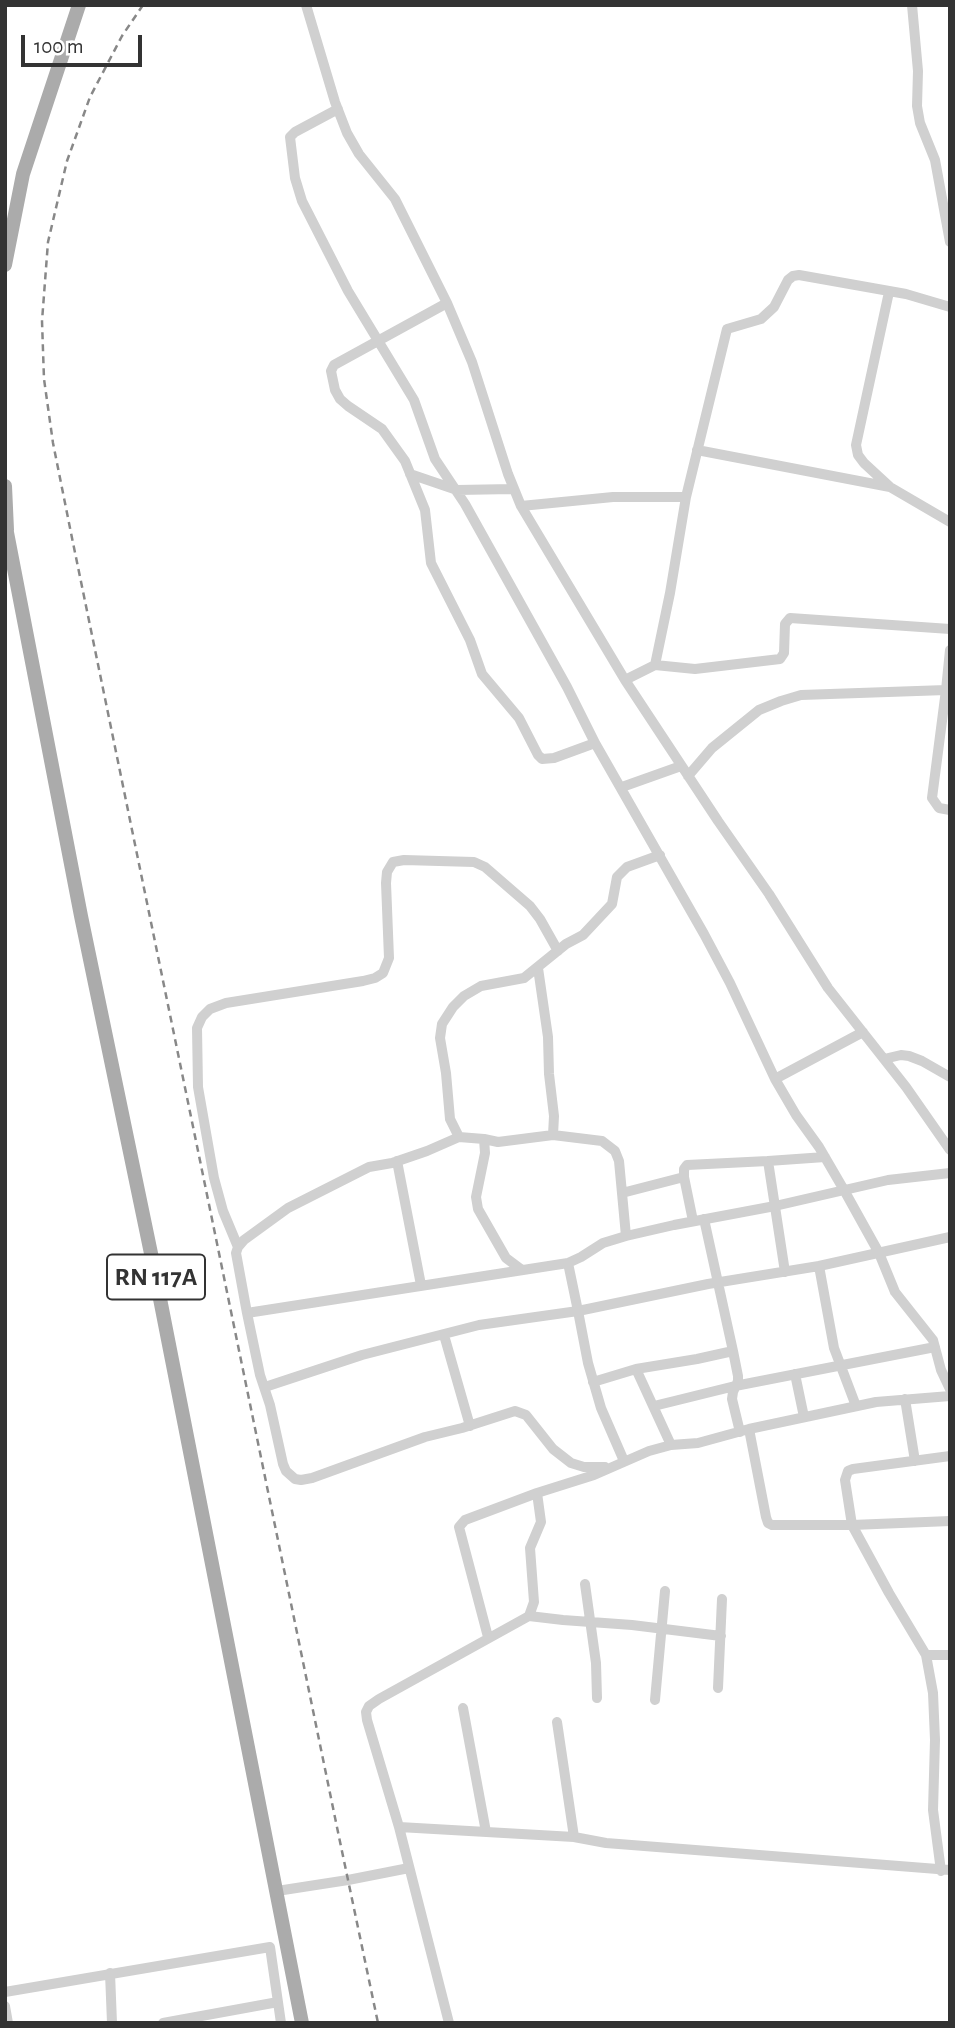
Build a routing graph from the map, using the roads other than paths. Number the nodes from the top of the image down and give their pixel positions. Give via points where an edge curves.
1 (79, 5) edge
2 (306, 5) edge
3 (912, 5) edge
4 (338, 109) junction
5 (23, 174) junction
6 (9, 197) edge
7 (5, 214) edge
8 (950, 242) edge
9 (5, 265) edge
10 (889, 292) junction
11 (447, 303) junction
12 (950, 307) edge
13 (378, 341) junction
14 (697, 450) junction
15 (410, 474) junction
16 (5, 486) edge
17 (890, 487) junction
18 (513, 489) junction
19 (457, 490) junction
20 (686, 498) junction
21 (521, 506) junction
22 (950, 522) edge
23 (6, 527) edge
24 (950, 629) edge
25 (950, 650) edge
26 (655, 665) junction
27 (625, 680) junction
28 (946, 690) junction
29 (595, 743) junction
30 (681, 766) junction
31 (688, 776) junction
32 (622, 787) junction
33 (950, 810) edge
34 (660, 855) junction
35 (558, 951) junction
36 (538, 968) junction
37 (863, 1032) junction
38 (884, 1059) junction
39 (950, 1077) edge
40 (775, 1079) junction
41 (553, 1135) junction
42 (459, 1137) junction
43 (484, 1139) junction
44 (950, 1150) edge
45 (825, 1157) junction
46 (397, 1161) junction
47 (768, 1161) junction
48 (950, 1173) edge
49 (684, 1177) junction
50 (844, 1190) junction
51 (622, 1193) junction
52 (775, 1206) junction
53 (699, 1220) junction
54 (626, 1236) junction
55 (950, 1237) edge
56 (238, 1247) junction
57 (879, 1253) junction
58 (568, 1263) junction
59 (820, 1266) junction
60 (522, 1270) junction
61 (785, 1272) junction
62 (718, 1283) junction
63 (421, 1285) junction
64 (578, 1311) junction
65 (247, 1313) junction
66 (444, 1335) junction
67 (936, 1350) junction
68 (733, 1351) junction
69 (950, 1351) edge
70 (841, 1367) junction
71 (636, 1369) junction
72 (795, 1374) junction
73 (593, 1382) junction
74 (735, 1386) junction
75 (265, 1387) junction
76 (950, 1390) edge
77 (950, 1396) edge
78 (905, 1399) junction
79 (654, 1406) junction
80 (856, 1406) junction
81 (804, 1417) junction
82 (470, 1426) junction
83 (745, 1431) junction
84 (671, 1445) junction
85 (950, 1456) edge
86 (624, 1461) junction
87 (915, 1461) junction
88 (611, 1467) junction
89 (537, 1493) junction
90 (950, 1521) edge
91 (852, 1525) junction
92 (585, 1584) dead end
93 (664, 1591) dead end
94 (722, 1599) dead end
95 (529, 1616) junction
96 (590, 1622) junction
97 (661, 1628) junction
98 (721, 1636) junction
99 (488, 1637) junction
100 (926, 1655) junction
101 (950, 1655) edge
102 (718, 1688) dead end
103 (597, 1698) dead end
104 (655, 1700) dead end
105 (463, 1709) dead end
106 (557, 1722) dead end
107 (399, 1827) junction
108 (486, 1832) junction
109 (574, 1837) junction
110 (409, 1868) junction
111 (946, 1871) edge
112 (277, 1891) junction
113 (287, 1943) junction
114 (270, 1947) junction
115 (110, 1973) junction
116 (5, 1992) edge
117 (278, 2002) junction
118 (5, 2006) edge
119 (225, 2017) edge
120 (8, 2023) edge
121 (112, 2023) edge
122 (163, 2023) edge
123 (281, 2023) edge
124 (302, 2023) edge
125 (449, 2023) edge

1 - 5 main road
2 - 4 street
3 - 8 street via 917,106 935,160
4 - 11 street via 359,153 395,199
4 - 13 street via 290,136 295,178 302,201
5 - 6 main road
5 - 9 main road
6 - 7 main road
10 - 12 street
10 - 14 street via 793,276 761,319 727,329
10 - 17 street via 856,445 864,463
11 - 13 street
11 - 18 street via 472,362
13 - 15 street via 334,365 331,380 340,399 382,429
13 - 19 street via 414,400 435,459
14 - 17 street
14 - 20 street
15 - 19 street
15 - 29 street via 425,510 431,563 486,681 519,718 542,759
16 - 23 main road
17 - 22 street
18 - 19 street
18 - 21 street
19 - 29 street
20 - 21 street via 613,497
20 - 26 street
21 - 27 street
23 - 112 main road, RN 117A
24 - 26 street via 790,618 780,659 695,669
25 - 28 street
26 - 27 street
27 - 30 street
28 - 31 street via 801,695 781,701 759,710 712,748
28 - 33 street via 932,798 939,807
29 - 32 street
30 - 31 street
30 - 32 street
31 - 37 street via 828,988
32 - 34 street
34 - 35 street via 627,867 617,877 609,908 583,935
34 - 40 street via 730,983
35 - 36 street
35 - 56 street via 530,906 485,867 474,862 404,860 393,862 387,872 389,958 383,973 363,981 210,1009 197,1028 198,1087 214,1178
36 - 41 street via 548,1037
36 - 42 street via 524,978 481,986 458,1002 442,1024 448,1112
37 - 38 street
37 - 40 street
38 - 39 street via 909,1056
38 - 44 street
40 - 45 street
41 - 43 street via 498,1142
41 - 51 street via 609,1145 620,1161
42 - 43 street
42 - 46 street
43 - 60 street via 478,1209 506,1258
45 - 47 street
45 - 50 street
46 - 56 street via 369,1167 288,1208
46 - 63 street
47 - 49 street via 693,1163 684,1169
47 - 52 street
48 - 50 street
49 - 51 street
49 - 53 street
50 - 52 street
50 - 57 street
51 - 54 street
52 - 53 street
52 - 61 street
53 - 54 street
53 - 62 street
54 - 58 street via 603,1242
55 - 57 street
56 - 65 street
57 - 59 street
57 - 67 street via 895,1292 927,1331
58 - 60 street
58 - 64 street
59 - 61 street
59 - 70 street
60 - 63 street
61 - 62 street
62 - 64 street
62 - 68 street
63 - 65 street
64 - 66 street via 479,1325
64 - 73 street
65 - 75 street
66 - 75 street via 362,1355
66 - 82 street
67 - 69 street
67 - 70 street
67 - 76 street
68 - 71 street
68 - 74 street via 738,1376
70 - 72 street
70 - 80 street
71 - 73 street
71 - 79 street
72 - 74 street
72 - 81 street
73 - 86 street
74 - 79 street
74 - 83 street via 732,1399
75 - 82 street via 283,1464 291,1476 301,1480
77 - 78 street
78 - 80 street
78 - 87 street
79 - 84 street
80 - 81 street
81 - 83 street
82 - 88 street via 521,1412 552,1449 571,1463
83 - 84 street
83 - 91 street via 768,1523
84 - 86 street
85 - 87 street
86 - 88 street
87 - 91 street via 848,1471 845,1479
88 - 89 street
89 - 95 street via 541,1522 530,1548 534,1602
89 - 99 street via 465,1520 459,1527
90 - 91 street
91 - 100 street
92 - 96 street
93 - 97 street
94 - 98 street
95 - 96 street
95 - 99 street
96 - 97 street
96 - 103 street
97 - 98 street
97 - 104 street
98 - 102 street
99 - 107 street via 369,1706 366,1712
100 - 101 street
100 - 111 street via 933,1693 933,1810
105 - 108 street
106 - 109 street
107 - 108 street
107 - 110 street
108 - 109 street
109 - 111 street
110 - 112 street
110 - 125 street
112 - 113 main road, RN 117A
113 - 114 street
113 - 124 main road, RN 117A
114 - 115 street
114 - 117 street
115 - 116 street
115 - 121 street
117 - 119 street
117 - 123 street
118 - 120 street
119 - 122 street

